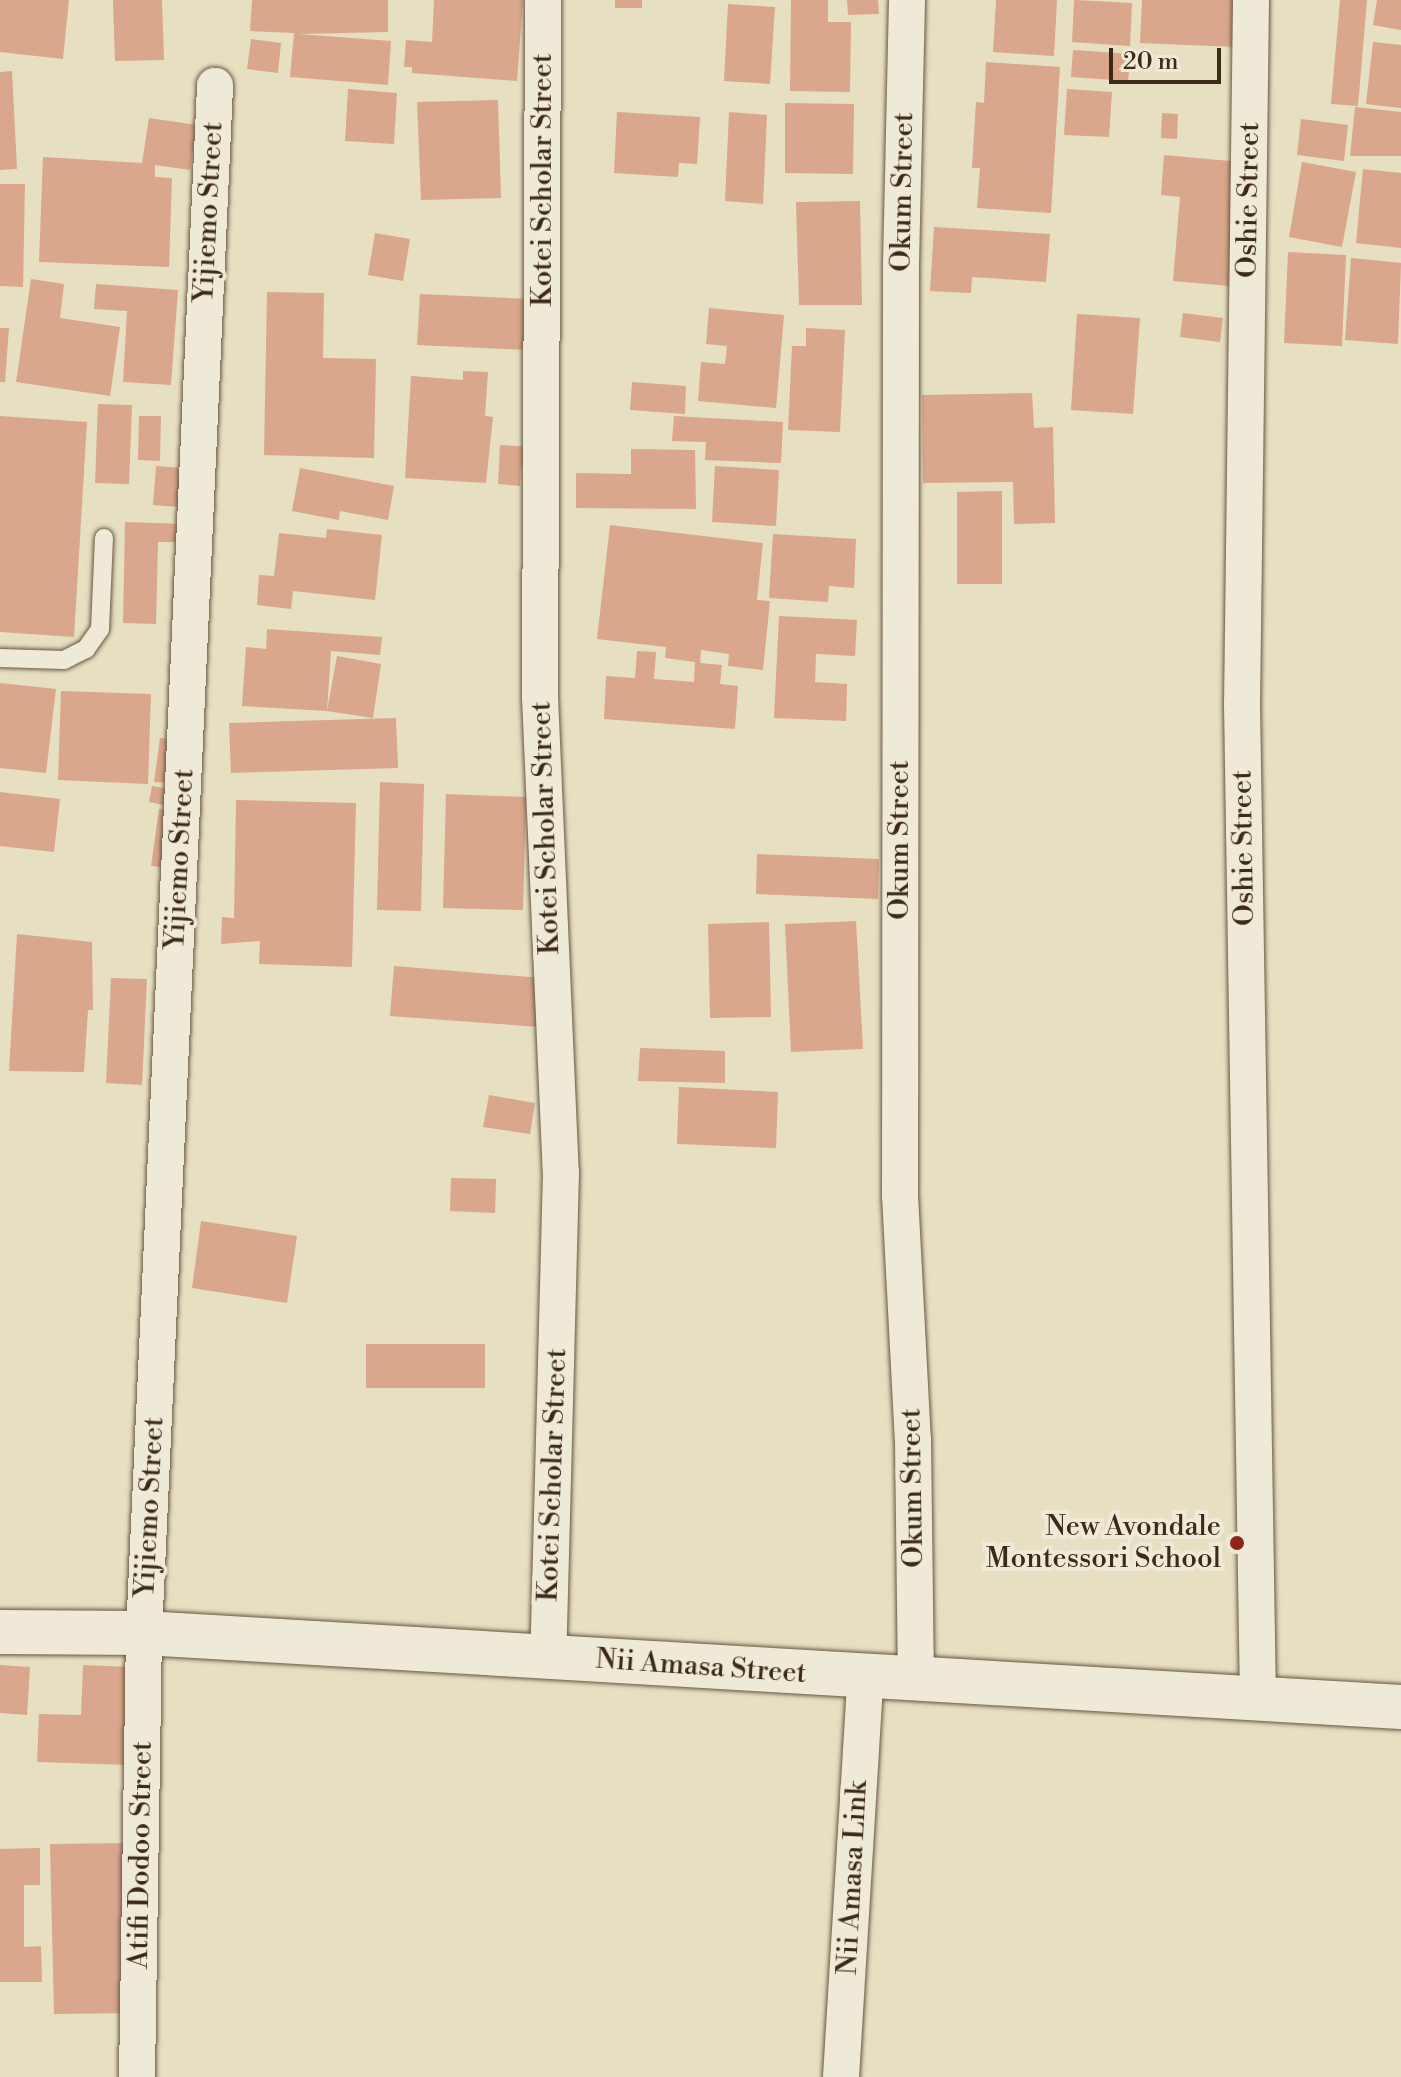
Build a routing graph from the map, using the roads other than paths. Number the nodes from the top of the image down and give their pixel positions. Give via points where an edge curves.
1 (543, 0) edge
2 (907, 0) edge
3 (1251, 0) edge
4 (215, 86) dead end
5 (104, 538) dead end
6 (0, 658) edge
7 (0, 1632) edge
8 (144, 1633) junction
9 (548, 1655) junction
10 (865, 1679) junction
11 (916, 1679) junction
12 (1258, 1696) junction
13 (1401, 1707) edge
14 (137, 2077) edge
15 (841, 2077) edge

1 - 9 street, Kotei Scholar Street via 540,697 561,1172
2 - 11 street, Okum Street via 901,262 900,1195 913,1439
3 - 12 street, Oshie Street via 1242,704
4 - 8 street, Yijiemo Street
5 - 6 lane via 100,629 86,649 64,660
7 - 8 street, Nii Amasa Street
8 - 9 street, Nii Amasa Street
8 - 14 street, Atifi Dodoo Street
9 - 10 street, Nii Amasa Street
10 - 11 street, Nii Amasa Street
10 - 15 street, Nii Amasa Link
11 - 12 street, Nii Amasa Street
12 - 13 street, Nii Amasa Street

